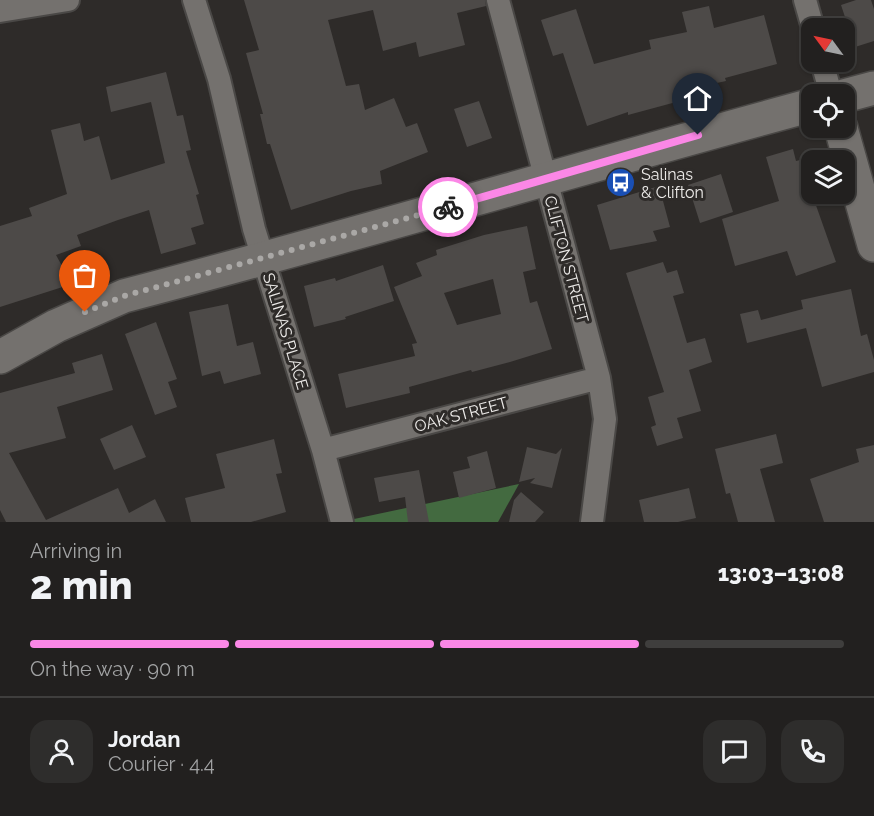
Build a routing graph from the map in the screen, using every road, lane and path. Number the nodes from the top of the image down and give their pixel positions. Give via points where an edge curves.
1 (68, 0) edge
2 (195, 0) edge
3 (498, 0) edge
4 (805, 0) edge
5 (0, 11) edge
6 (810, 18) edge
7 (874, 88) edge
8 (855, 93) edge
9 (801, 108) edge
10 (844, 138) edge
11 (546, 179) junction
12 (874, 245) edge
13 (263, 258) junction
14 (0, 357) edge
15 (599, 378) junction
16 (323, 450) junction
17 (342, 522) edge
18 (592, 522) edge

1 - 5 street
2 - 13 street, SALINAS PLACE
3 - 11 street, CLIFTON STREET
4 - 6 street
7 - 8 main road
9 - 11 main road
10 - 12 main road
11 - 13 main road
11 - 15 street, CLIFTON STREET
13 - 14 main road via 108,302
13 - 16 street, SALINAS PLACE
15 - 16 street, OAK STREET
15 - 18 street, CLIFTON STREET via 605,419
16 - 17 street, SALINAS PLACE

